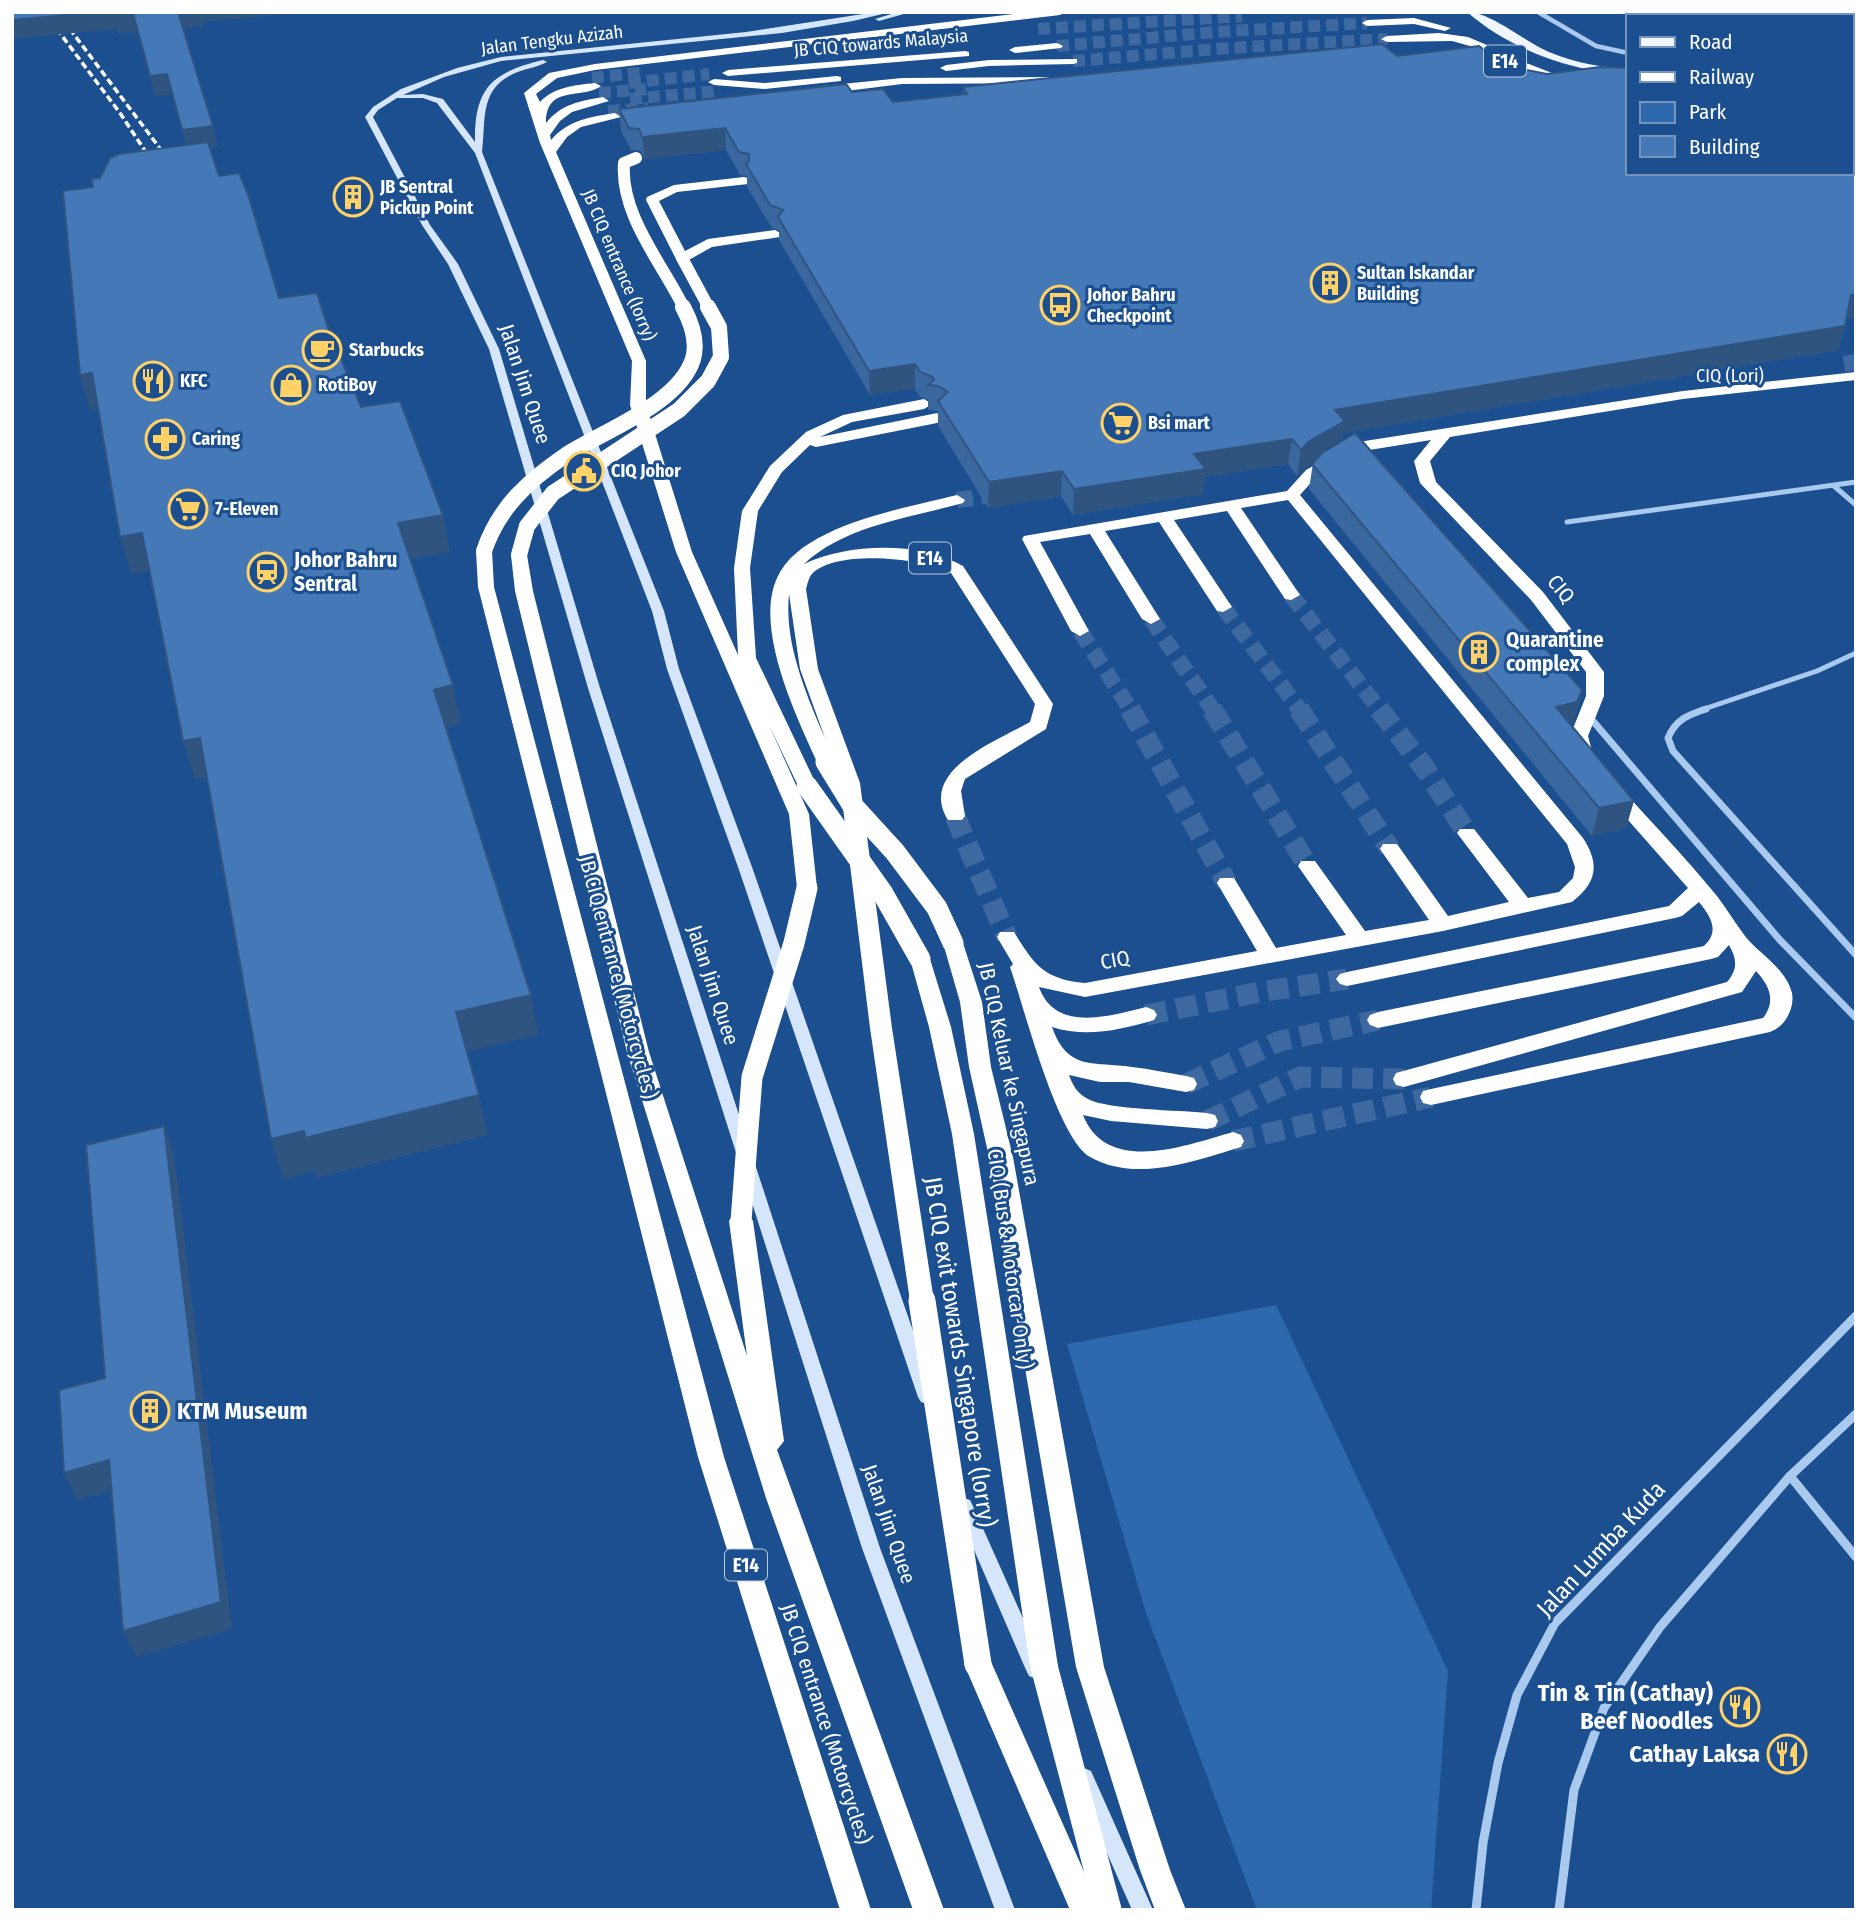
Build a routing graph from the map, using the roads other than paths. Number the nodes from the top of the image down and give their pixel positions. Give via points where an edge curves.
1 (888, 12) edge
2 (908, 12) edge
3 (1060, 12) edge
4 (1471, 12) edge
5 (1488, 12) edge
6 (1538, 12) edge
7 (1420, 13) edge
8 (1367, 23) tunnel mouth
9 (1455, 31) junction
10 (1387, 39) tunnel mouth
11 (904, 43) dead end
12 (1480, 44) junction
13 (1057, 46) tunnel mouth
14 (1457, 52) edge
15 (1626, 53) edge
16 (1073, 61) tunnel mouth
17 (487, 62) junction
18 (1525, 66) junction
19 (1626, 66) edge
20 (1626, 72) edge
21 (504, 76) junction
22 (712, 78) junction
23 (1065, 80) tunnel mouth
24 (1579, 83) edge
25 (761, 94) junction
26 (392, 98) junction
27 (602, 98) junction
28 (532, 102) junction
29 (543, 133) junction
30 (480, 153) junction
31 (636, 158) edge
32 (746, 185) edge
33 (774, 231) edge
34 (681, 255) junction
35 (1843, 365) tunnel mouth
36 (1856, 376) tunnel mouth
37 (1856, 388) edge
38 (1683, 395) junction
39 (924, 404) edge
40 (937, 418) edge
41 (1444, 434) junction
42 (797, 448) junction
43 (1856, 482) edge
44 (1834, 486) junction
45 (1292, 495) junction
46 (945, 504) tunnel mouth
47 (1231, 505) junction
48 (1856, 505) edge
49 (1164, 517) junction
50 (1567, 522) dead end
51 (1095, 528) junction
52 (1291, 595) tunnel mouth
53 (1223, 607) tunnel mouth
54 (1151, 619) tunnel mouth
55 (1080, 631) tunnel mouth
56 (1856, 653) edge
57 (1587, 715) junction
58 (955, 816) tunnel mouth
59 (1467, 833) tunnel mouth
60 (1390, 849) tunnel mouth
61 (1308, 866) tunnel mouth
62 (1227, 883) tunnel mouth
63 (1698, 888) junction
64 (1523, 906) junction
65 (1721, 918) junction
66 (1443, 924) junction
67 (1007, 937) tunnel mouth
68 (1360, 940) junction
69 (1740, 941) junction
70 (1856, 955) edge
71 (1271, 957) junction
72 (1018, 959) junction
73 (1347, 979) tunnel mouth
74 (1033, 1002) junction
75 (1146, 1015) tunnel mouth
76 (1856, 1018) edge
77 (1378, 1020) tunnel mouth
78 (1050, 1051) junction
79 (1404, 1079) tunnel mouth
80 (1186, 1084) tunnel mouth
81 (1064, 1093) junction
82 (1431, 1097) tunnel mouth
83 (1207, 1121) tunnel mouth
84 (1233, 1141) tunnel mouth
85 (1856, 1316) edge
86 (1856, 1414) edge
87 (1790, 1476) junction
88 (779, 1498) junction
89 (1855, 1556) edge
90 (856, 1910) edge
91 (929, 1910) edge
92 (1005, 1910) edge
93 (1086, 1910) edge
94 (1108, 1910) edge
95 (1143, 1910) edge
96 (1171, 1910) edge
97 (1476, 1910) edge
98 (1559, 1910) edge

1 - 17 main road, Jalan Tengku Azizah via 775,30
2 - 21 main road, Jalan Tengku Azizah via 774,37 556,60
3 - 28 highway via 595,66 553,75 530,93
4 - 20 main road via 1553,60
5 - 19 main road via 1558,53
6 - 15 street via 1596,46
7 - 9 highway, E14
8 - 9 highway, E14 via 1414,21
9 - 12 highway, E14
10 - 12 highway, E14 via 1444,37
11 - 22 highway
12 - 18 highway, E14
13 - 22 highway, JB CIQ towards Malaysia
14 - 18 highway, E14
16 - 25 highway via 989,63
17 - 21 main road via 477,69
17 - 26 main road, Jalan Tengku Azizah via 441,75
18 - 24 highway, E14
21 - 30 main road, Jalan Tengku Azizah via 482,97
22 - 25 highway
23 - 25 highway via 902,81
26 - 30 main road via 440,100
26 - 92 main road, Jalan Jim Quee via 375,107 370,120 426,225 453,264 494,349 594,688 867,1535
27 - 28 highway via 552,85
27 - 29 highway via 565,110
27 - 29 highway via 560,134
27 - 29 highway via 557,93 547,102
28 - 29 highway, E14
29 - 88 highway, JB CIQ entrance (lorry) / E14, bridge via 639,361 638,405 684,552 799,814 807,888 752,1077 741,1221
30 - 95 main road, Jalan Jim Quee via 658,611 673,669 970,1522
31 - 90 highway, JB CIQ entrance (Motorcycles) / E14, bridge via 624,163 621,170 628,203 693,329 694,355 684,377 659,400 565,456 497,518 484,551 486,587 711,1457
32 - 34 highway via 674,189 652,200
33 - 34 highway via 708,243
34 - 88 highway, E14, bridge via 719,327 721,357 708,381 679,410 553,494 527,526 519,555 524,591 638,1052
35 - 38 highway, CIQ (Lori)
36 - 38 highway
37 - 38 highway, CIQ (Lori) via 1778,395
38 - 41 highway
39 - 42 highway via 848,418 811,435
40 - 42 highway
41 - 45 highway via 1352,448 1317,467
41 - 57 highway, CIQ via 1422,461 1428,483 1537,596 1595,672 1598,685
42 - 94 highway, CIQ (Bus & Motorcar Only), bridge via 776,469 750,511 741,568 747,658 807,786 882,892 920,959 940,1027 963,1134 1044,1665
43 - 44 street
44 - 48 street
44 - 50 street
45 - 47 highway
45 - 64 highway, CIQ via 1576,842 1584,858 1582,885 1565,897
46 - 96 highway, JB CIQ Keluar ke Singapura / E14, bridge via 872,522 837,536 796,562 780,591 790,676 826,762 853,806 937,908 957,955 971,1002 980,1067 1001,1157 1090,1667
47 - 49 highway
47 - 52 highway
49 - 51 highway
49 - 53 highway
51 - 54 highway
51 - 55 highway via 1030,539
56 - 70 street via 1682,717 1668,738 1673,751
57 - 63 highway, CIQ via 1578,731 1583,757
57 - 76 street via 1779,939
58 - 93 highway, JB CIQ exit towards Singapore (lorry) / E14, bridge via 950,787 954,777 1039,725 1044,705 957,570 930,558 893,552 830,558 806,570 797,589 802,634 809,669 850,783 881,1028 978,1664
59 - 64 highway
60 - 66 highway
61 - 68 highway
62 - 71 highway
63 - 65 highway, CIQ
63 - 73 highway via 1675,911
64 - 66 highway, CIQ
65 - 69 highway, CIQ
65 - 77 highway via 1725,929 1722,943 1711,952
66 - 68 highway, CIQ
67 - 72 highway, CIQ
68 - 71 highway, CIQ
69 - 79 highway via 1747,963 1744,977 1734,987
69 - 82 highway, CIQ via 1774,977 1784,999 1781,1014 1770,1024
71 - 72 highway, CIQ via 1085,990 1042,982
72 - 74 highway, CIQ
74 - 75 highway via 1049,1018 1074,1024 1102,1025
74 - 78 highway, CIQ
78 - 80 highway via 1073,1068
78 - 81 highway, CIQ
81 - 83 highway via 1083,1107 1111,1113
81 - 84 highway, CIQ via 1083,1138 1103,1153 1131,1160 1161,1160
85 - 97 street, Jalan Lumba Kuda via 1555,1623 1517,1695 1498,1762
86 - 87 street
87 - 89 street
87 - 98 street via 1660,1627 1604,1708 1574,1790
88 - 91 highway, E14

